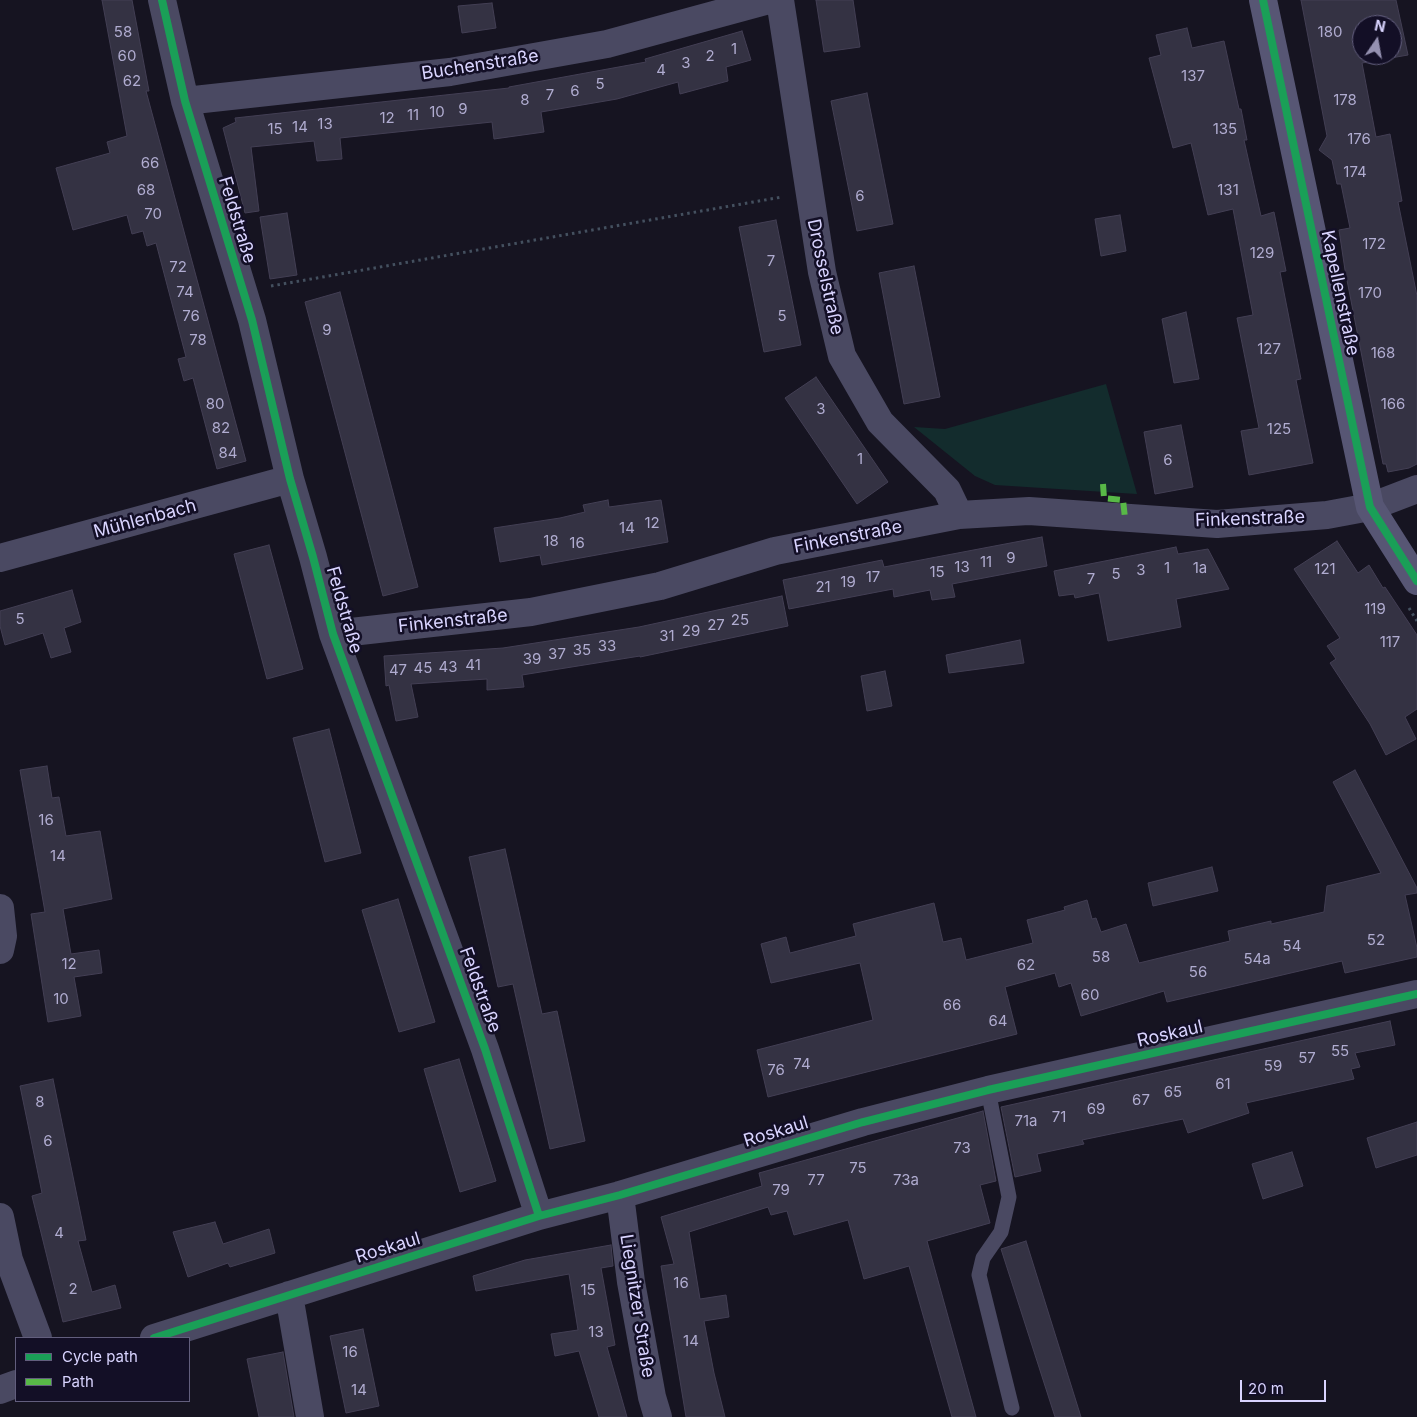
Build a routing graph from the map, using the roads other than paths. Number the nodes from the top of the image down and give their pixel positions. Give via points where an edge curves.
1 (162, 0) edge
2 (769, 0) edge
3 (780, 0) edge
4 (1263, 0) edge
5 (185, 101) junction
6 (290, 479) junction
7 (1417, 489) edge
8 (1370, 507) junction
9 (958, 516) junction
10 (0, 558) edge
11 (1417, 581) edge
12 (333, 634) junction
13 (0, 908) edge
14 (0, 950) edge
15 (1417, 994) edge
16 (988, 1090) junction
17 (620, 1194) junction
18 (0, 1216) edge
19 (539, 1216) junction
20 (289, 1294) junction
21 (38, 1337) edge
22 (157, 1337) edge
23 (15, 1384) edge
24 (0, 1390) edge
25 (1012, 1408) dead end
26 (310, 1417) edge
27 (658, 1417) edge

1 - 5 street, Feldstraße
2 - 5 street, Buchenstraße via 607,44 450,72
3 - 9 street, Drosselstraße via 822,272 842,356 880,422 947,490
4 - 8 street, Kapellenstraße
5 - 6 street, Feldstraße via 252,320
6 - 10 street, Mühlenbach
6 - 12 street, Feldstraße
7 - 8 street, Finkenstraße
8 - 9 street, Finkenstraße via 1327,515 1217,524 1029,511
8 - 11 street, Kapellenstraße
9 - 12 street, Finkenstraße via 775,551 660,586 531,612
12 - 19 street, Feldstraße via 485,1049
13 - 14 street via 3,936
15 - 16 street, Roskaul
16 - 17 street, Roskaul via 863,1122
16 - 25 lane via 1009,1197 1001,1232 982,1258 979,1275
17 - 19 street, Roskaul
17 - 27 street, Liegnitzer Straße via 632,1282
18 - 21 street via 9,1260
19 - 20 street, Roskaul
20 - 22 street, Roskaul
20 - 26 street
23 - 24 street

